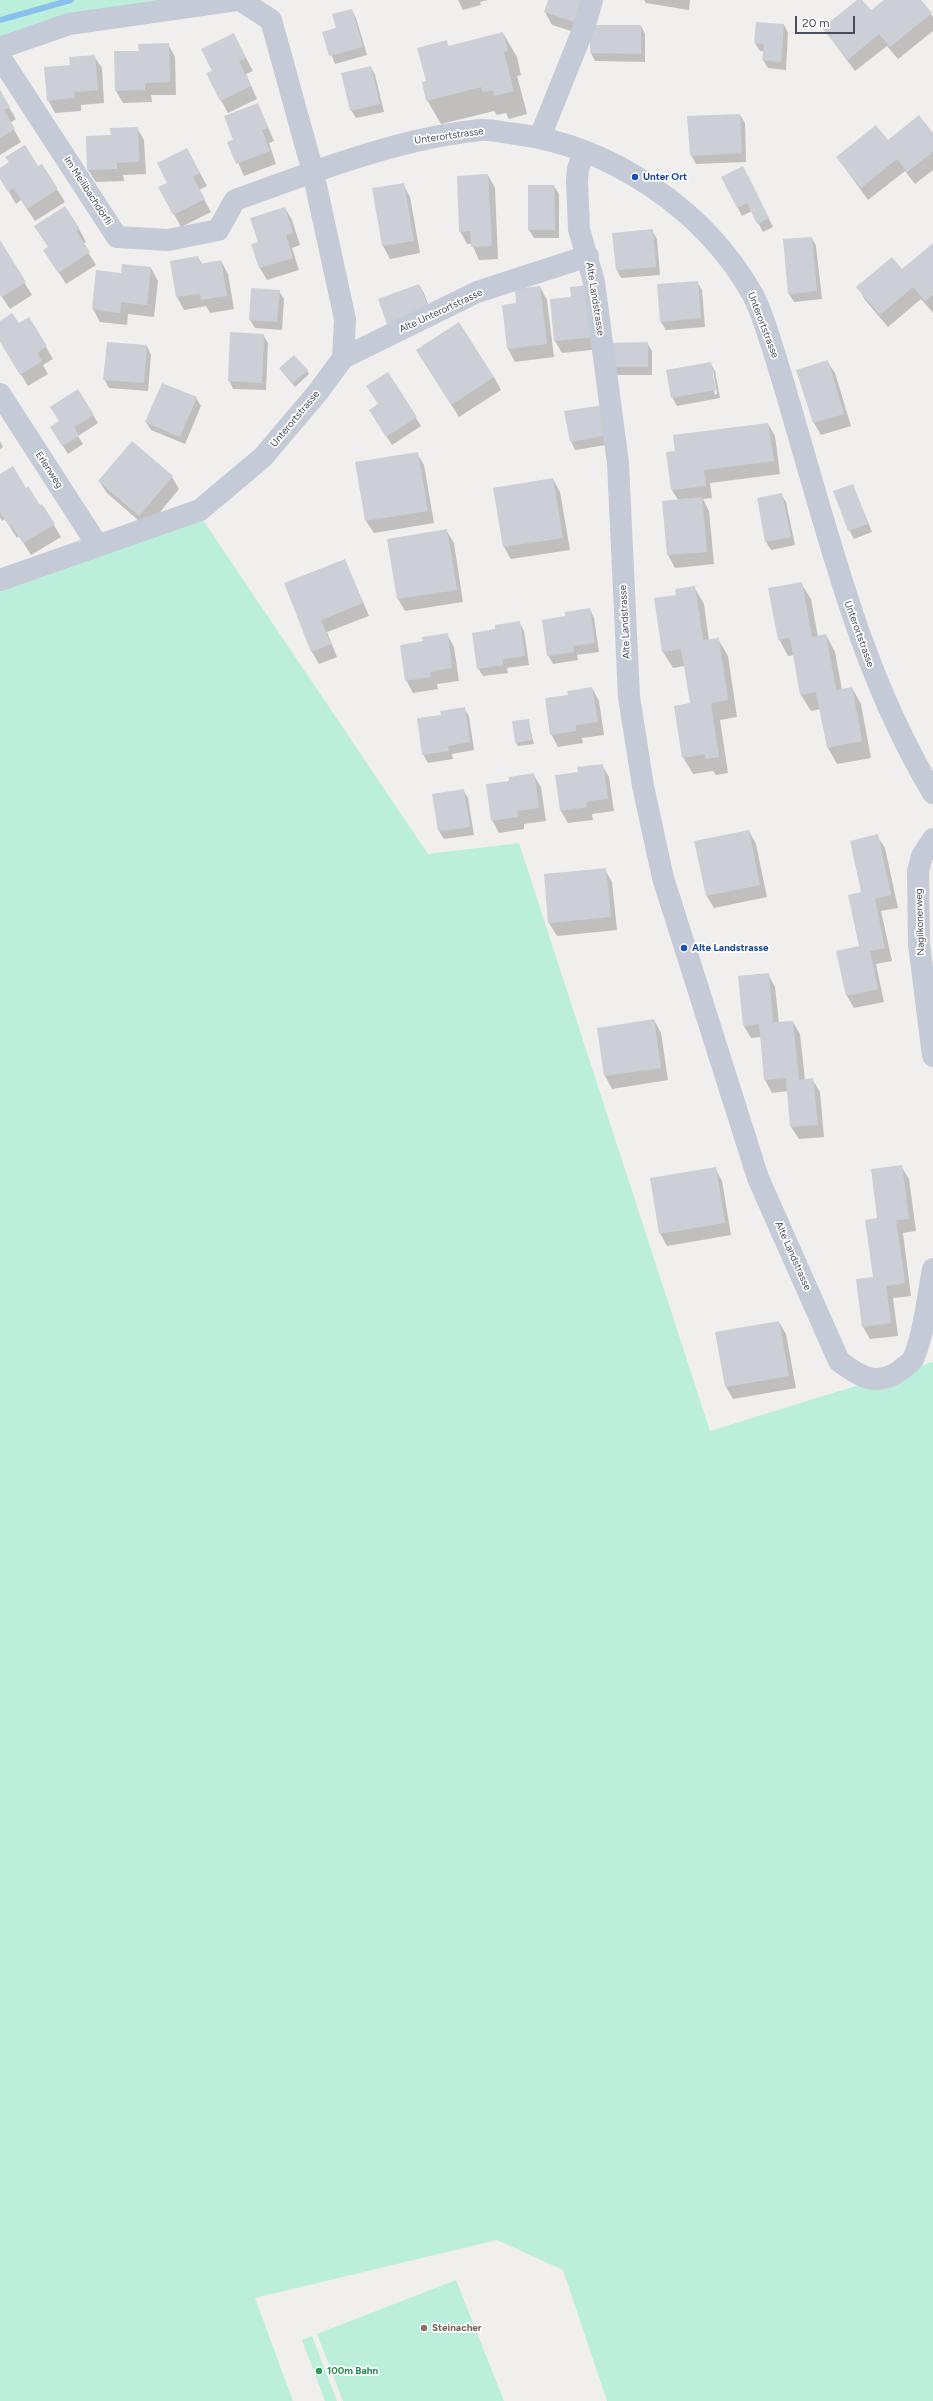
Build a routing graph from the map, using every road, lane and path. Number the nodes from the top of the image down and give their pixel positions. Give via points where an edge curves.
1 (237, 0) edge
2 (592, 0) edge
3 (255, 3) edge
4 (0, 48) edge
5 (0, 57) edge
6 (540, 137) junction
7 (584, 151) junction
8 (313, 172) junction
9 (588, 256) junction
10 (343, 358) junction
11 (0, 394) edge
12 (98, 546) junction
13 (0, 580) edge
14 (933, 793) edge
15 (933, 839) edge
16 (933, 1056) edge
17 (933, 1269) edge

1 - 4 street via 69,24
2 - 6 street via 585,25
3 - 8 street via 271,20
5 - 8 street, Im Meilibachdörfli via 117,237 168,240 218,230 235,200
6 - 7 street, Unterortstrasse
6 - 8 street, Unterortstrasse via 482,130 395,144
7 - 9 street, Alte Landstrasse via 577,181 579,229
7 - 14 street, Unterortstrasse via 635,177 700,225 730,261 754,297 781,375 859,638 903,742
8 - 10 street via 345,319
9 - 10 street, Alte Unterortstrasse via 477,292
9 - 17 street, Alte Landstrasse via 595,290 618,463 629,697 643,786 665,886 758,1178 839,1361 854,1372 873,1380 895,1375 913,1360 924,1320
10 - 12 street, Unterortstrasse via 263,457 200,510
11 - 12 street, Erlenweg
12 - 13 street, Unterortstrasse
15 - 16 street, Naglikonerweg via 922,856 918,871 919,944

